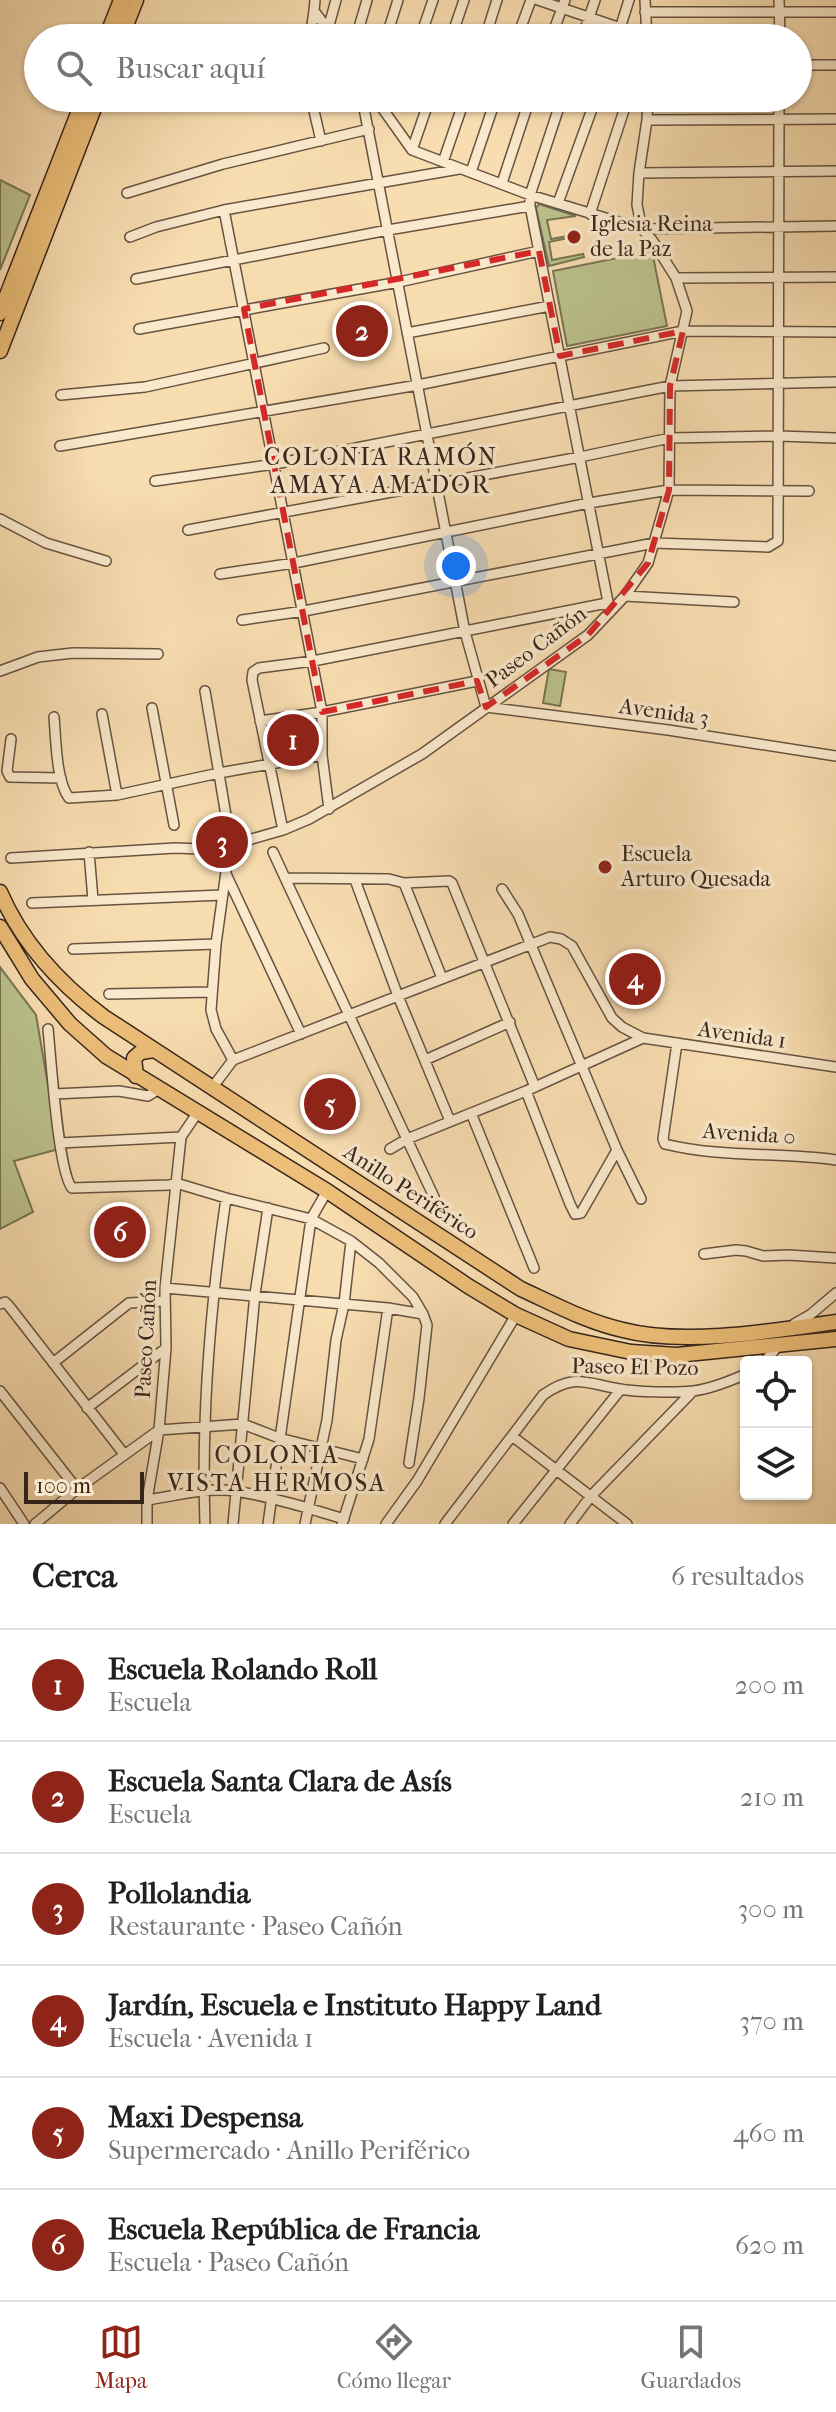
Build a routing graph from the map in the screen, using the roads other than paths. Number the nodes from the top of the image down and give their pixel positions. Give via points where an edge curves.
1 (121, 0) edge
2 (136, 0) edge
3 (336, 0) edge
4 (367, 0) edge
5 (398, 0) edge
6 (433, 0) edge
7 (464, 0) edge
8 (497, 0) edge
9 (531, 0) edge
10 (538, 0) edge
11 (595, 0) edge
12 (629, 0) edge
13 (645, 0) edge
14 (779, 0) edge
15 (563, 4) edge
16 (314, 5) edge
17 (645, 12) junction
18 (836, 12) edge
19 (779, 13) junction
20 (589, 18) junction
21 (112, 24) edge
22 (127, 24) edge
23 (325, 24) edge
24 (332, 24) edge
25 (360, 24) edge
26 (390, 24) edge
27 (425, 24) edge
28 (456, 24) edge
29 (489, 24) edge
30 (522, 24) edge
31 (556, 24) edge
32 (587, 24) edge
33 (601, 24) edge
34 (622, 24) edge
35 (646, 24) edge
36 (779, 24) edge
37 (812, 65) edge
38 (836, 65) edge
39 (79, 112) edge
40 (93, 112) edge
41 (314, 112) edge
42 (365, 112) edge
43 (385, 112) edge
44 (425, 112) edge
45 (460, 112) edge
46 (490, 112) edge
47 (525, 112) edge
48 (558, 112) edge
49 (591, 112) edge
50 (623, 112) edge
51 (647, 112) edge
52 (779, 112) edge
53 (779, 119) junction
54 (836, 119) edge
55 (647, 120) junction
56 (369, 129) junction
57 (321, 141) junction
58 (412, 150) junction
59 (443, 162) junction
60 (465, 170) junction
61 (836, 171) edge
62 (779, 172) junction
63 (639, 173) junction
64 (379, 182) junction
65 (502, 183) junction
66 (127, 193) dead end
67 (530, 200) junction
68 (558, 203) junction
69 (224, 210) junction
70 (590, 214) junction
71 (779, 226) junction
72 (836, 226) edge
73 (642, 229) junction
74 (388, 230) junction
75 (130, 237) dead end
76 (539, 251) junction
77 (234, 261) junction
78 (836, 277) edge
79 (676, 278) junction
80 (780, 278) junction
81 (136, 279) dead end
82 (399, 282) junction
83 (550, 306) junction
84 (244, 309) junction
85 (0, 313) edge
86 (139, 329) dead end
87 (779, 330) junction
88 (683, 331) junction
89 (836, 332) edge
90 (407, 333) junction
91 (324, 348) dead end
92 (0, 351) edge
93 (560, 356) junction
94 (256, 363) junction
95 (836, 382) edge
96 (418, 385) junction
97 (780, 385) junction
98 (670, 386) junction
99 (61, 395) dead end
100 (570, 407) junction
101 (265, 413) junction
102 (427, 434) junction
103 (780, 436) junction
104 (670, 438) junction
105 (836, 438) edge
106 (60, 446) dead end
107 (580, 457) junction
108 (275, 464) junction
109 (155, 481) dead end
110 (438, 484) junction
111 (669, 490) junction
112 (809, 491) dead end
113 (779, 492) junction
114 (589, 503) junction
115 (285, 513) junction
116 (0, 519) edge
117 (188, 530) dead end
118 (446, 532) junction
119 (654, 543) junction
120 (598, 553) junction
121 (106, 561) dead end
122 (294, 563) junction
123 (220, 574) dead end
124 (457, 581) junction
125 (625, 596) junction
126 (734, 602) dead end
127 (609, 607) junction
128 (304, 611) junction
129 (242, 620) dead end
130 (465, 632) junction
131 (158, 654) dead end
132 (313, 661) junction
133 (0, 671) edge
134 (477, 681) junction
135 (205, 691) dead end
136 (486, 707) junction
137 (152, 708) dead end
138 (322, 712) junction
139 (102, 714) dead end
140 (54, 717) dead end
141 (260, 721) junction
142 (11, 739) dead end
143 (322, 755) junction
144 (836, 756) edge
145 (269, 764) junction
146 (219, 773) junction
147 (61, 778) junction
148 (167, 785) junction
149 (117, 795) junction
150 (329, 809) junction
151 (174, 825) dead end
152 (283, 830) junction
153 (230, 847) junction
154 (89, 852) junction
155 (273, 852) dead end
156 (11, 858) dead end
157 (226, 873) junction
158 (285, 878) junction
159 (355, 880) junction
160 (404, 883) junction
161 (502, 889) dead end
162 (0, 892) edge
163 (222, 895) junction
164 (93, 900) junction
165 (32, 903) dead end
166 (0, 927) edge
167 (530, 943) junction
168 (216, 944) junction
169 (73, 949) dead end
170 (483, 962) junction
171 (442, 978) junction
172 (211, 992) junction
173 (109, 994) dead end
174 (398, 996) junction
175 (348, 1016) junction
176 (510, 1022) junction
177 (48, 1029) dead end
178 (301, 1034) junction
179 (643, 1038) junction
180 (677, 1043) junction
181 (154, 1050) junction
182 (233, 1060) junction
183 (425, 1060) junction
184 (581, 1065) junction
185 (836, 1067) edge
186 (136, 1076) junction
187 (212, 1088) junction
188 (159, 1089) junction
189 (531, 1089) junction
190 (54, 1094) junction
191 (198, 1112) junction
192 (471, 1113) junction
193 (450, 1121) junction
194 (181, 1137) junction
195 (407, 1139) junction
196 (60, 1143) junction
197 (390, 1149) dead end
198 (617, 1150) junction
199 (836, 1160) edge
200 (176, 1183) junction
201 (327, 1191) junction
202 (434, 1197) dead end
203 (226, 1198) junction
204 (641, 1199) dead end
205 (392, 1206) junction
206 (268, 1208) junction
207 (311, 1219) junction
208 (378, 1226) junction
209 (351, 1241) junction
210 (704, 1254) dead end
211 (836, 1258) edge
212 (534, 1268) dead end
213 (165, 1288) junction
214 (213, 1291) junction
215 (836, 1293) edge
216 (255, 1294) junction
217 (165, 1301) junction
218 (299, 1301) junction
219 (0, 1304) edge
220 (344, 1304) junction
221 (388, 1308) junction
222 (423, 1314) junction
223 (516, 1315) junction
224 (836, 1322) edge
225 (784, 1329) junction
226 (836, 1339) edge
227 (779, 1345) junction
228 (166, 1348) junction
229 (769, 1356) edge
230 (53, 1363) junction
231 (740, 1376) edge
232 (621, 1389) junction
233 (0, 1391) edge
234 (693, 1391) junction
235 (87, 1408) junction
236 (243, 1424) junction
237 (204, 1426) junction
238 (159, 1430) junction
239 (512, 1436) junction
240 (279, 1438) junction
241 (321, 1448) junction
242 (124, 1454) junction
243 (363, 1459) junction
244 (409, 1463) dead end
245 (557, 1470) junction
246 (0, 1488) edge
247 (77, 1489) junction
248 (237, 1491) junction
249 (204, 1492) junction
250 (591, 1496) junction
251 (271, 1498) junction
252 (147, 1500) junction
253 (307, 1507) junction
254 (147, 1520) edge
255 (343, 1522) edge
256 (24, 1524) edge
257 (35, 1524) edge
258 (135, 1524) edge
259 (205, 1524) edge
260 (233, 1524) edge
261 (268, 1524) edge
262 (305, 1524) edge
263 (386, 1524) edge
264 (445, 1524) edge
265 (513, 1524) edge
266 (570, 1524) edge
267 (627, 1524) edge

1 - 21 highway
2 - 22 highway
3 - 24 street
4 - 25 street
5 - 26 street
6 - 27 street
7 - 28 street
8 - 29 street
9 - 30 street
10 - 15 street
11 - 20 street
12 - 34 street
13 - 17 street
14 - 19 street
15 - 20 street
15 - 31 street
16 - 23 street
17 - 19 street
17 - 35 street
18 - 19 street
19 - 36 street
20 - 32 street
20 - 33 street
37 - 38 street
39 - 85 highway
40 - 92 highway
41 - 57 street
42 - 56 street
43 - 58 street
44 - 58 street
45 - 59 street
46 - 60 street
47 - 65 street
48 - 67 street
49 - 68 street
50 - 70 street
51 - 55 street
52 - 53 street
53 - 54 street
53 - 55 street
53 - 62 street
55 - 63 street
56 - 57 street
56 - 64 street
57 - 66 street
58 - 59 street
59 - 60 street
60 - 64 street
60 - 65 street
61 - 62 street
62 - 63 street
62 - 71 street
63 - 73 street
64 - 69 street
64 - 74 street
65 - 67 street
67 - 68 street
67 - 74 street
67 - 76 street
68 - 70 street
69 - 75 street
69 - 77 street
70 - 73 street
71 - 72 street
71 - 73 street
71 - 80 street
73 - 79 street, Paseo Cañón
74 - 77 street
74 - 82 street
76 - 82 street
76 - 83 street
77 - 81 street
77 - 84 street
78 - 80 street
79 - 80 street
79 - 88 street, Paseo Cañón via 687,311
80 - 87 street
82 - 84 street
82 - 90 street
83 - 90 street
83 - 93 street
84 - 86 street
84 - 94 street
87 - 88 street
87 - 89 street
87 - 97 street
88 - 93 street
88 - 98 street, Paseo Cañón
90 - 96 street
91 - 94 street
93 - 96 street
93 - 100 street
94 - 99 street via 145,387
94 - 101 street
95 - 97 street
96 - 101 street
96 - 102 street
97 - 98 street
97 - 103 street
98 - 100 street
98 - 104 street, Paseo Cañón
100 - 102 street
100 - 107 street
101 - 106 street
101 - 108 street
102 - 108 street
102 - 110 street
103 - 104 street
103 - 105 street
103 - 113 street
104 - 107 street
104 - 111 street, Paseo Cañón
107 - 110 street
107 - 114 street
108 - 109 street
108 - 115 street
110 - 115 street
110 - 118 street
111 - 113 street
111 - 114 street
111 - 119 street, Paseo Cañón
112 - 113 street
113 - 119 street via 775,545
114 - 118 street
114 - 120 street
115 - 117 street
115 - 122 street
116 - 121 street via 46,543
118 - 122 street
118 - 124 street
119 - 120 street
119 - 125 street, Paseo Cañón via 648,563
120 - 124 street
120 - 127 street
122 - 123 street
122 - 128 street
124 - 128 street
124 - 130 street
125 - 126 street
125 - 127 street, Paseo Cañón
127 - 130 street
127 - 136 street, Paseo Cañón via 588,635
128 - 129 street
128 - 132 street
130 - 132 street
130 - 134 street
131 - 133 street via 73,653 38,657
132 - 138 street
132 - 141 street via 253,672
134 - 136 street
134 - 138 street
135 - 146 street
136 - 144 street, Avenida 3
136 - 150 street, Paseo Cañón via 422,754
137 - 148 street
138 - 141 street
138 - 143 street
139 - 149 street
140 - 147 street
141 - 145 street
142 - 147 street via 10,777
143 - 145 street
143 - 150 street
145 - 146 street
145 - 152 street
146 - 148 street
146 - 153 street
147 - 149 street via 69,798
148 - 149 street
148 - 151 street
150 - 152 street, Paseo Cañón
152 - 153 street, Paseo Cañón
153 - 154 street, Paseo Cañón
153 - 157 street
154 - 156 street, Paseo Cañón
154 - 164 street
155 - 158 street
157 - 163 street
157 - 178 street
158 - 159 street
158 - 175 street
159 - 160 street
159 - 174 street
160 - 170 street via 452,883
160 - 171 street
161 - 167 street
162 - 181 highway, Anillo Periférico via 48,967 81,1000
163 - 164 street
163 - 168 street
164 - 165 street
166 - 186 highway, Anillo Periférico via 32,979 70,1024
167 - 170 street
167 - 179 street via 550,937 572,946 612,1018
167 - 184 street
168 - 169 street
168 - 172 street
170 - 171 street
170 - 176 street
171 - 174 street
172 - 173 street
172 - 182 street via 216,1029
174 - 175 street
174 - 183 street
175 - 178 street
175 - 195 street
176 - 183 street
176 - 189 street
177 - 190 street
178 - 182 street
179 - 180 street, Avenida 1
179 - 184 street
180 - 185 street, Avenida 1
180 - 199 street, Avenida 0 via 663,1139 668,1145
181 - 186 highway via 134,1058
181 - 187 highway, Anillo Periférico
182 - 187 street
183 - 193 street
184 - 189 street
184 - 198 street
186 - 188 highway, Anillo Periférico
187 - 205 highway, Anillo Periférico
188 - 190 street via 148,1096 119,1091
188 - 191 highway, Anillo Periférico
189 - 192 street
189 - 198 street via 575,1214 584,1209
190 - 196 street
191 - 194 street, Paseo Cañón
191 - 201 highway, Anillo Periférico
192 - 193 street
192 - 212 street
193 - 195 street
194 - 196 street
194 - 200 street, Paseo Cañón
195 - 197 street
195 - 202 street
196 - 200 street via 66,1182 72,1188
198 - 204 street
200 - 203 street
200 - 213 street, Paseo Cañón
201 - 207 street
201 - 208 highway, Anillo Periférico
203 - 206 street
203 - 214 street
205 - 208 highway via 394,1218
205 - 225 highway, Anillo Periférico via 521,1289 624,1331 678,1338
206 - 207 street
206 - 216 street
207 - 209 street
207 - 218 street
208 - 223 highway, Anillo Periférico
209 - 220 street
209 - 222 street via 413,1297
210 - 211 street via 736,1250
213 - 214 street
213 - 217 street, Paseo Cañón
214 - 216 street
214 - 237 street
215 - 225 street
216 - 218 street
216 - 236 street
217 - 228 street, Paseo Cañón
217 - 230 street via 129,1303
218 - 220 street
218 - 240 street
219 - 230 street via 9,1306
220 - 221 street
220 - 241 street
221 - 222 street
221 - 243 street
222 - 244 street via 426,1338
223 - 227 highway, Anillo Periférico via 569,1339 631,1352 677,1355
223 - 263 street
224 - 225 highway, Anillo Periférico
226 - 227 highway, Anillo Periférico
227 - 229 street
228 - 235 street
228 - 238 street, Paseo Cañón
230 - 235 street
231 - 234 street, Paseo El Pozo
232 - 234 street, Paseo El Pozo
232 - 239 street, Paseo El Pozo via 589,1382 557,1385
232 - 245 street
233 - 247 street
234 - 250 street
235 - 242 street
236 - 237 street
236 - 240 street
236 - 248 street
237 - 238 street
237 - 249 street
238 - 242 street
238 - 252 street, Paseo Cañón
239 - 245 street
239 - 264 street, Paseo El Pozo
240 - 241 street
240 - 251 street
241 - 243 street
241 - 253 street
242 - 247 street
243 - 255 street
245 - 250 street
245 - 265 street
246 - 256 street
247 - 257 street
248 - 249 street
248 - 251 street
248 - 260 street
249 - 252 street
249 - 259 street
250 - 266 street
250 - 267 street
251 - 253 street
251 - 261 street
252 - 254 street, Paseo Cañón
253 - 255 street
253 - 262 street
254 - 258 street

